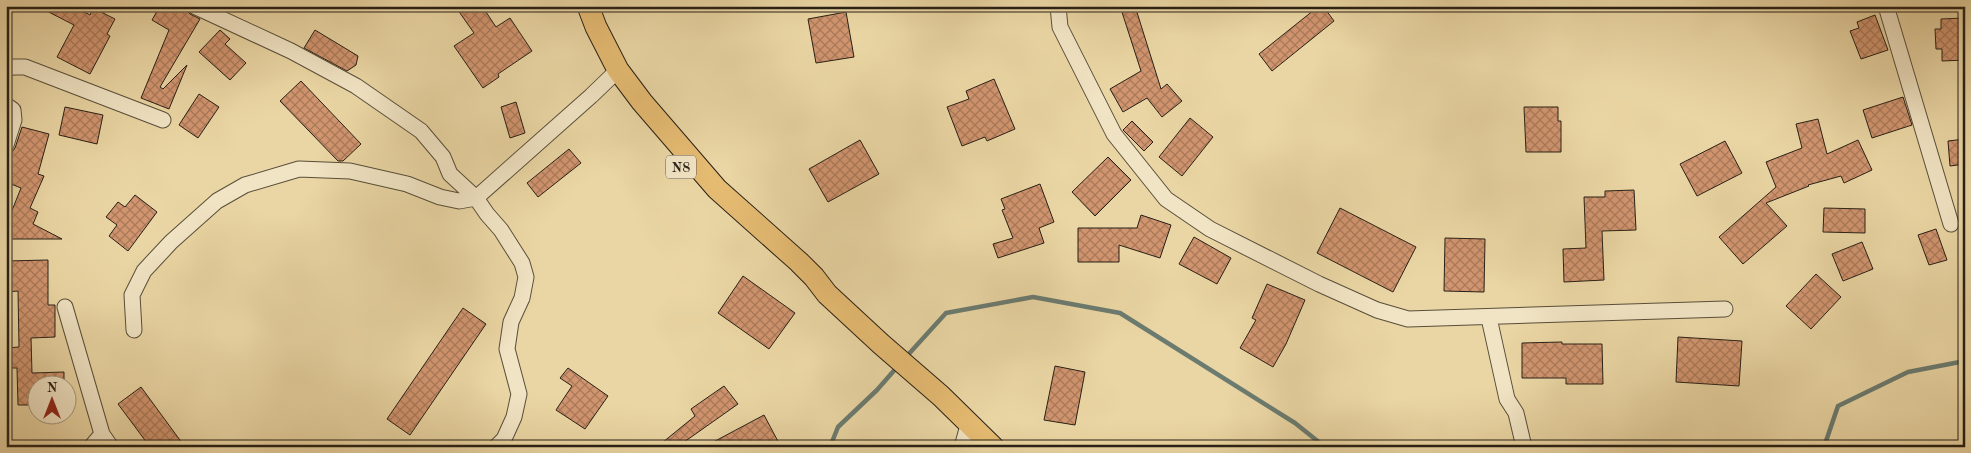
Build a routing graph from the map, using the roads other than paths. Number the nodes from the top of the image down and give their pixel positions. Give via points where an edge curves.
1 (194, 6) edge
2 (574, 6) edge
3 (588, 6) edge
4 (1058, 6) edge
5 (1886, 6) edge
6 (6, 68) edge
7 (613, 75) junction
8 (6, 105) edge
9 (163, 120) dead end
10 (6, 145) edge
11 (476, 198) junction
12 (1952, 224) dead end
13 (65, 307) dead end
14 (1725, 309) dead end
15 (1489, 318) junction
16 (134, 330) dead end
17 (969, 422) junction
18 (102, 434) junction
19 (91, 447) edge
20 (111, 447) edge
21 (496, 447) edge
22 (962, 447) edge
23 (994, 447) edge
24 (1524, 447) edge

1 - 11 street via 291,51 356,86 422,131 444,157 450,174
2 - 7 highway, N8 via 584,32
3 - 7 highway, N8
4 - 15 street via 1060,27 1114,134 1166,199 1210,229 1377,310 1408,319
5 - 12 street
6 - 9 street via 25,67
7 - 11 street
7 - 17 highway, N8 via 642,102 717,189 799,262 826,294
8 - 10 street via 14,110 14,120
11 - 16 street via 459,201 440,197 407,184 350,170 299,169 245,185 217,201 144,271 132,294
11 - 21 street via 517,255 526,277 506,349 519,394 514,417 504,439
13 - 18 street
14 - 15 street
15 - 24 street via 1507,399 1516,413
17 - 22 street
17 - 23 highway, N8
18 - 19 street
18 - 20 street

